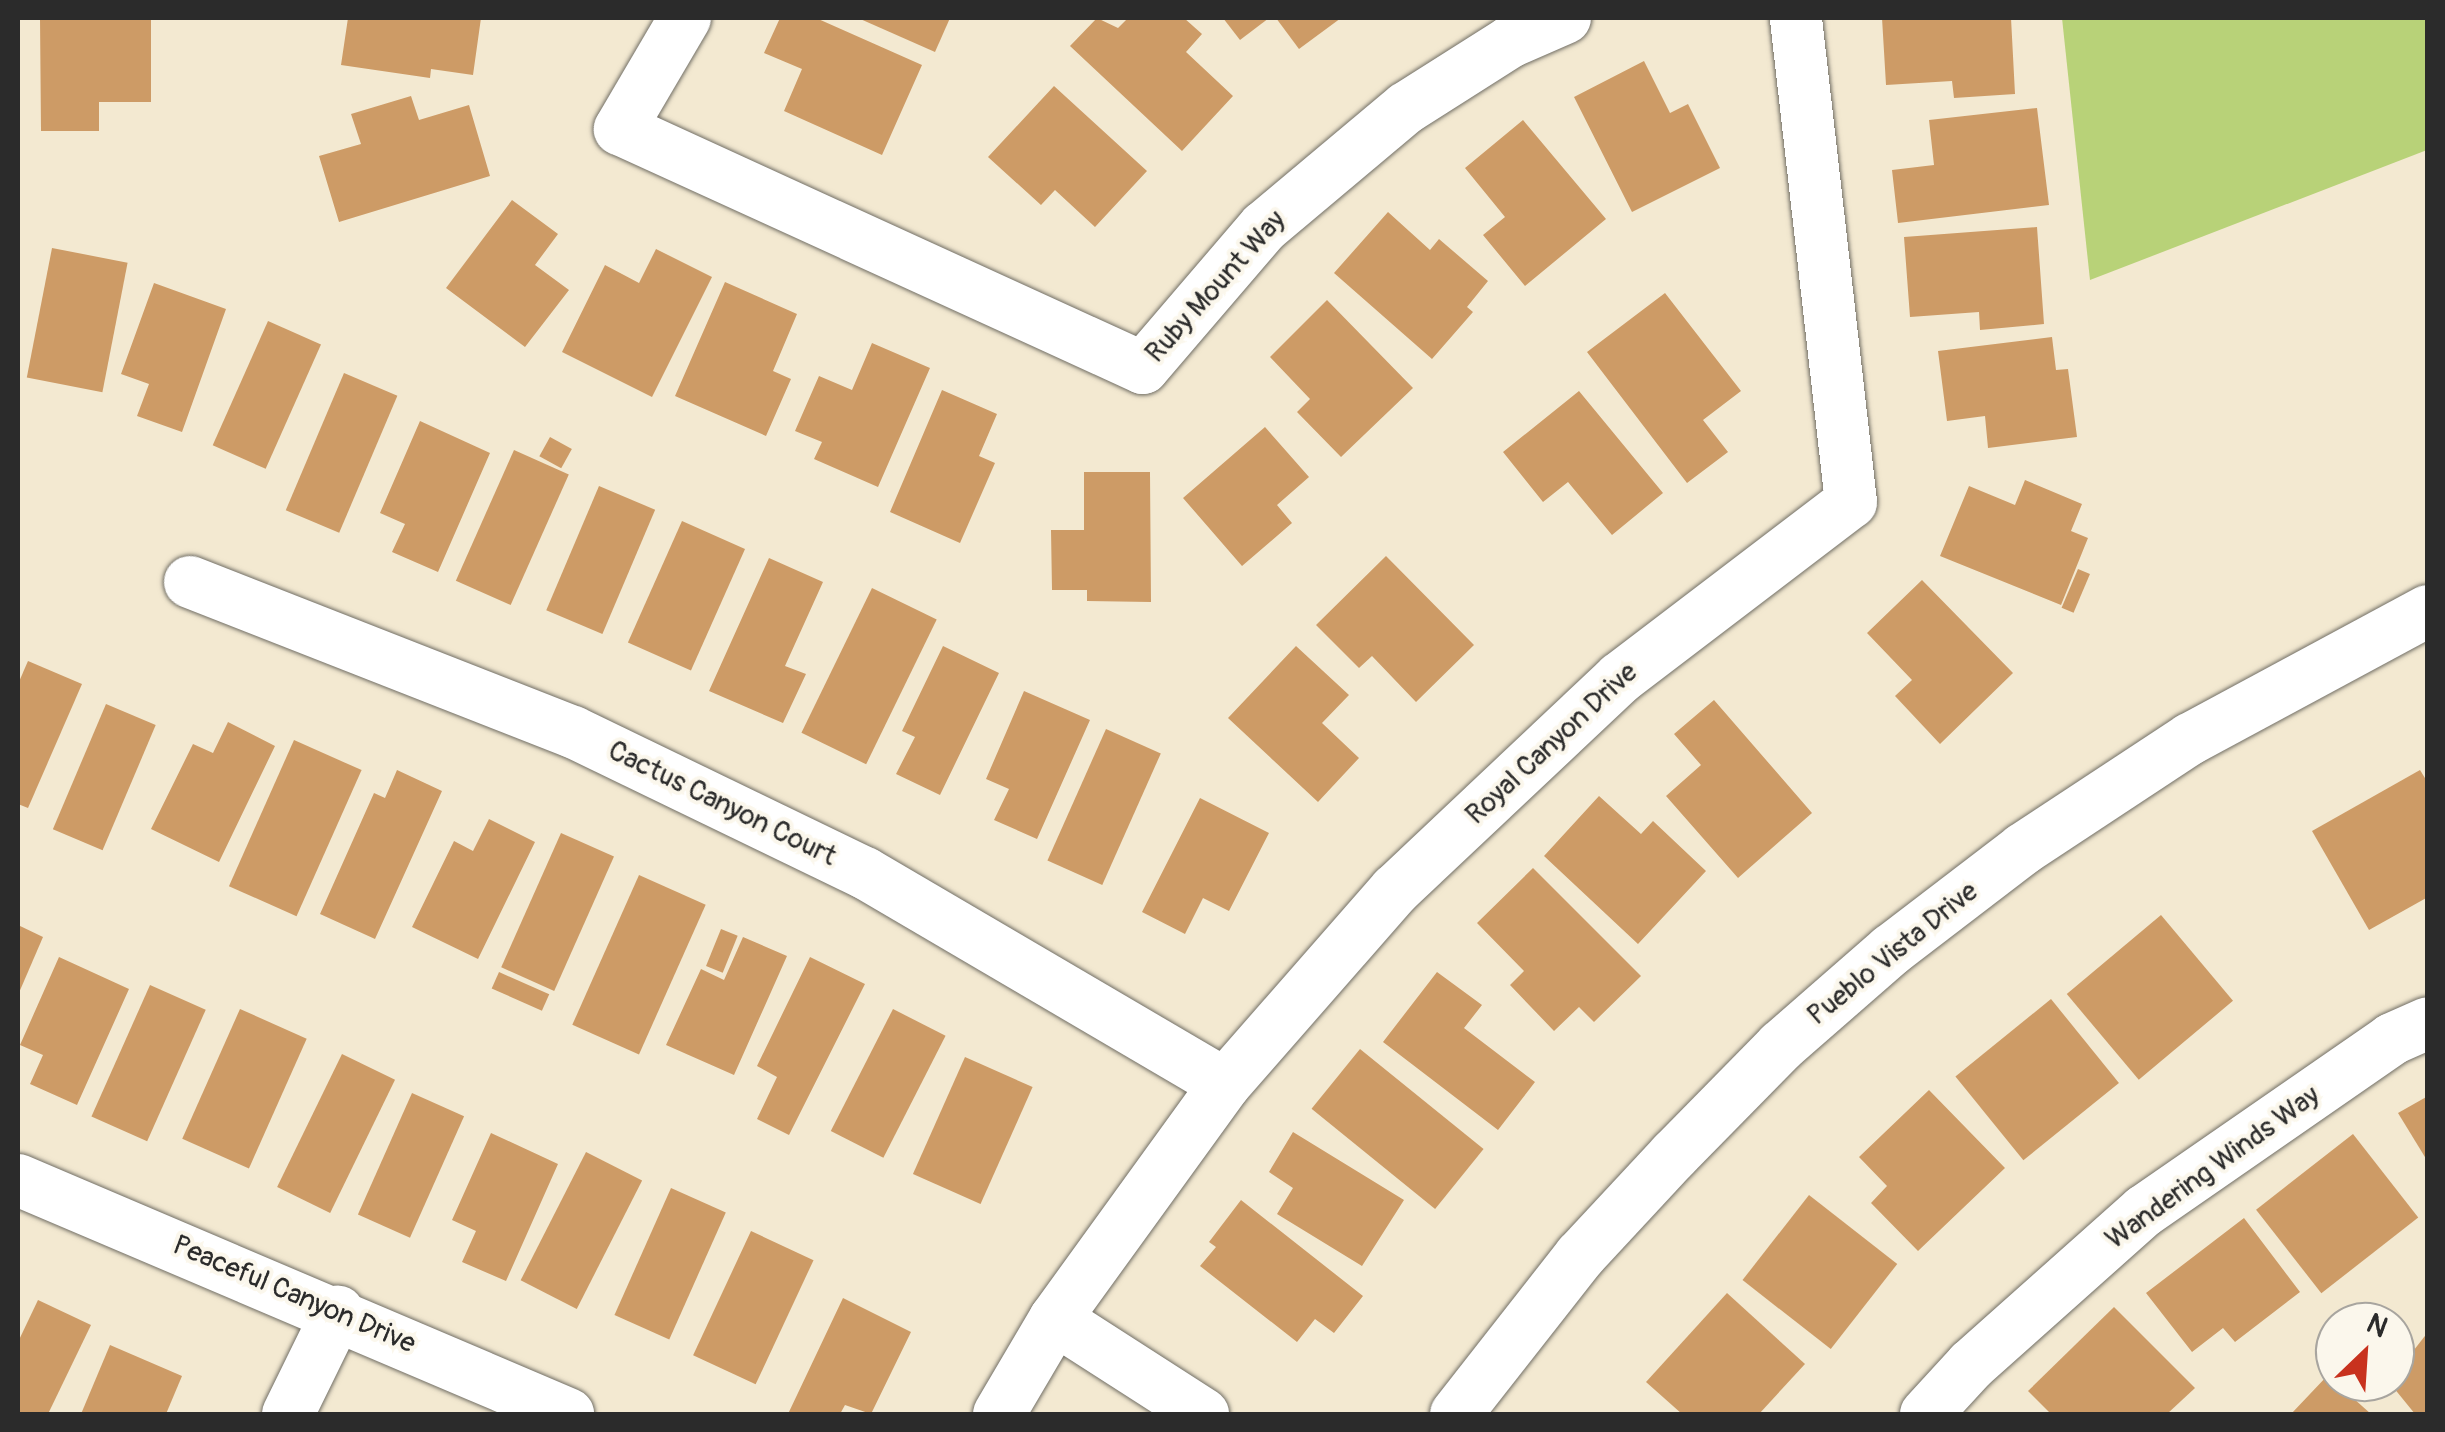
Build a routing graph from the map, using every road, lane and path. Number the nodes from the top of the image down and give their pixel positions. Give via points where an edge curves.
1 (685, 18) edge
2 (1564, 18) edge
3 (1796, 18) edge
4 (190, 582) dead end
5 (2428, 611) edge
6 (2428, 1022) edge
7 (1225, 1084) junction
8 (18, 1180) edge
9 (338, 1312) junction
10 (1055, 1319) junction
11 (288, 1414) edge
12 (568, 1414) edge
13 (1000, 1414) edge
14 (1203, 1414) edge
15 (1456, 1414) edge
16 (1926, 1414) edge

1 - 2 street, Ruby Mount Way via 620,129 1143,368 1264,227 1406,108 1510,42
3 - 7 street, Royal Canyon Drive via 1851,502 1606,692 1395,890
4 - 7 street, Cactus Canyon Court via 590,740 865,873
5 - 15 street, Pueblo Vista Drive via 2190,739 2023,848 1891,950 1781,1046 1674,1154 1580,1256
6 - 16 street, Wandering Winds Way via 2392,1039 2144,1211 1971,1365
7 - 10 street, Royal Canyon Drive
8 - 9 street, Peaceful Canyon Drive
9 - 11 street
9 - 12 street, Peaceful Canyon Drive
10 - 13 street, Royal Canyon Drive
10 - 14 street

